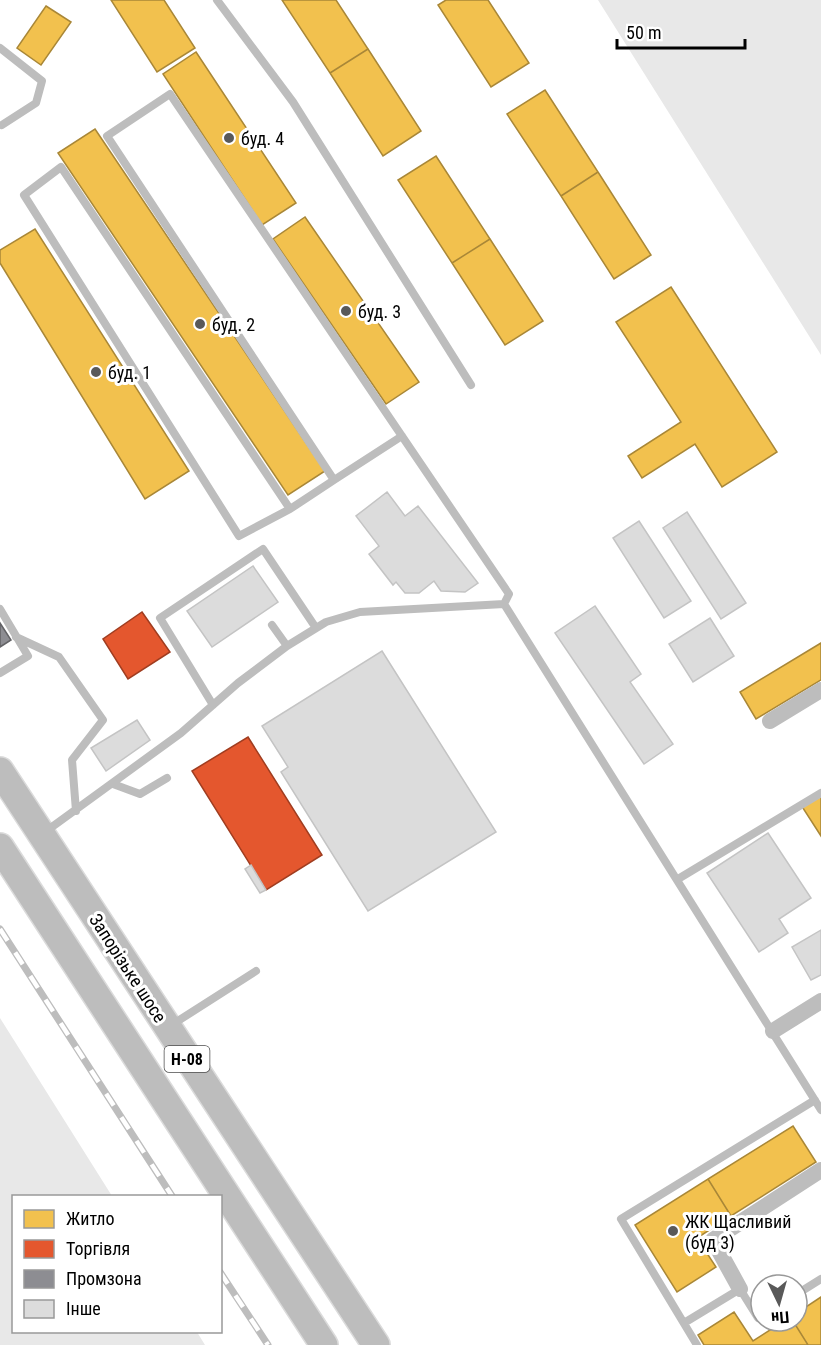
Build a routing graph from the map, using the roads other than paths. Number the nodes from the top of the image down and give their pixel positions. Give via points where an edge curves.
1 (217, 0) edge
2 (0, 48) edge
3 (2, 125) dead end
4 (471, 385) dead end
5 (402, 436) junction
6 (334, 480) junction
7 (290, 509) junction
8 (504, 604) junction
9 (0, 609) edge
10 (272, 625) dead end
11 (316, 628) junction
12 (16, 637) junction
13 (287, 646) junction
14 (0, 672) edge
15 (821, 690) edge
16 (213, 705) junction
17 (770, 721) dead end
18 (0, 771) edge
19 (167, 778) dead end
20 (113, 784) junction
21 (821, 793) edge
22 (76, 811) junction
23 (42, 835) junction
24 (0, 847) edge
25 (678, 879) junction
26 (256, 971) dead end
27 (821, 1001) edge
28 (167, 1028) junction
29 (772, 1031) junction
30 (815, 1100) junction
31 (821, 1110) edge
32 (821, 1170) edge
33 (740, 1289) junction
34 (749, 1304) edge
35 (684, 1323) junction
36 (324, 1345) edge
37 (376, 1345) edge
38 (697, 1345) edge

1 - 4 lane via 292,102
2 - 3 lane via 42,81 36,103
5 - 6 lane
5 - 6 lane via 170,94 107,136
5 - 8 lane via 509,594
6 - 7 lane
7 - 7 lane via 199,372 61,166 24,195 238,536
8 - 11 lane via 360,612
8 - 25 lane
9 - 12 lane
10 - 13 lane
11 - 13 lane
11 - 16 lane via 263,549 160,618
12 - 14 lane via 28,656
12 - 22 lane via 59,657 103,720 72,760
13 - 16 lane
15 - 17 street
16 - 20 lane
18 - 23 main road, Запорізьке шосе / Н-08
19 - 20 lane via 140,794
20 - 22 lane
21 - 25 lane
22 - 23 lane
23 - 28 main road, Запорізьке шосе / Н-08
24 - 36 main road, Н-08
25 - 29 lane
26 - 28 lane
27 - 29 street
28 - 37 main road, Запорізьке шосе / Н-08
29 - 30 lane
30 - 31 lane
30 - 35 lane via 621,1219
32 - 33 street via 713,1240
33 - 34 lane
33 - 35 lane
35 - 38 lane

